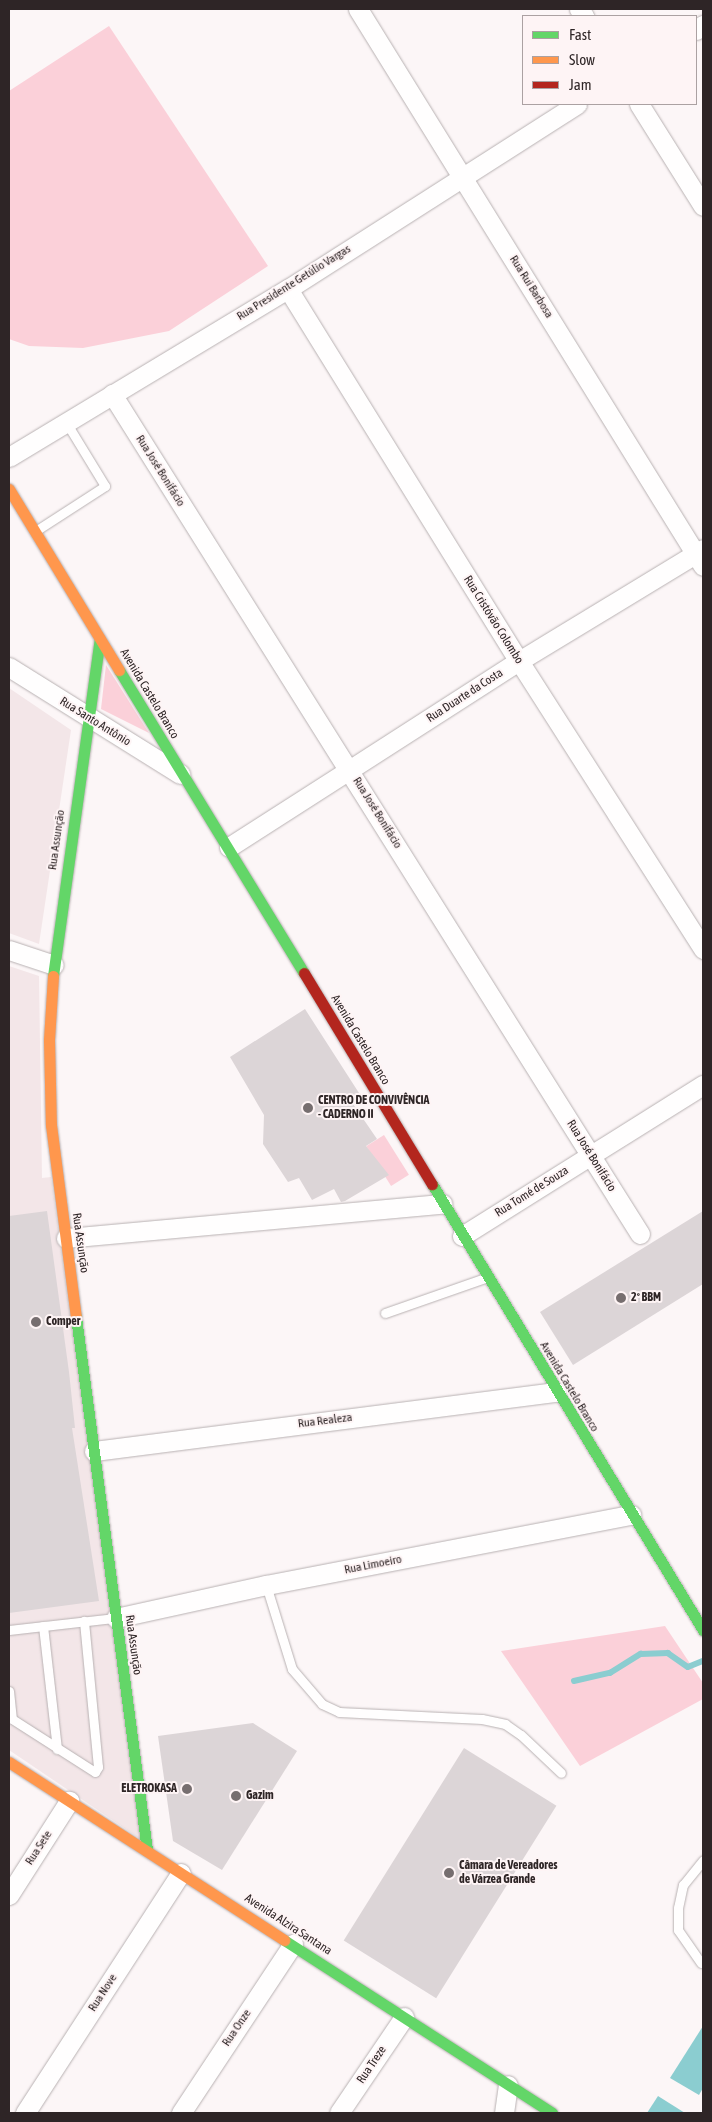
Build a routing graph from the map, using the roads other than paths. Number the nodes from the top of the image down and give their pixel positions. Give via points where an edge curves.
1 (358, 9) edge
2 (575, 105) edge
3 (640, 105) edge
4 (462, 176) junction
5 (703, 206) edge
6 (288, 289) junction
7 (112, 394) junction
8 (66, 422) junction
9 (9, 457) edge
10 (9, 489) edge
11 (35, 532) junction
12 (701, 556) edge
13 (100, 639) junction
14 (519, 661) junction
15 (9, 667) edge
16 (87, 718) junction
17 (350, 769) junction
18 (182, 775) junction
19 (229, 847) junction
20 (703, 949) edge
21 (9, 950) edge
22 (54, 965) junction
23 (703, 1085) edge
24 (591, 1155) junction
25 (442, 1204) junction
26 (640, 1234) dead end
27 (462, 1236) junction
28 (66, 1238) junction
29 (488, 1277) junction
30 (385, 1312) dead end
31 (556, 1392) junction
32 (94, 1450) junction
33 (631, 1515) junction
34 (266, 1585) junction
35 (116, 1618) junction
36 (84, 1622) junction
37 (43, 1626) junction
38 (9, 1630) edge
39 (703, 1630) edge
40 (9, 1691) edge
41 (10, 1718) edge
42 (57, 1749) junction
43 (9, 1762) edge
44 (561, 1773) dead end
45 (69, 1801) junction
46 (146, 1850) junction
47 (703, 1860) edge
48 (181, 1873) junction
49 (9, 1895) edge
50 (294, 1944) junction
51 (701, 1963) dead end
52 (404, 2016) junction
53 (508, 2085) junction
54 (24, 2113) edge
55 (181, 2113) edge
56 (339, 2113) edge
57 (504, 2113) edge
58 (552, 2113) edge

1 - 4 street, Rua Rui Barbosa
2 - 4 street, Rua Presidente Getúlio Vargas
3 - 5 street
4 - 6 street, Rua Presidente Getúlio Vargas
4 - 12 street, Rua Rui Barbosa
6 - 7 street, Rua Presidente Getúlio Vargas
6 - 14 street, Rua Cristóvão Colombo
7 - 8 street, Rua Presidente Getúlio Vargas
7 - 17 street, Rua José Bonifácio
8 - 9 street, Rua Presidente Getúlio Vargas
8 - 11 lane via 105,486
10 - 11 street, Avenida Castelo Branco
11 - 13 street, Avenida Castelo Branco
12 - 14 street, Rua Duarte da Costa
13 - 16 street, Rua Assunção
13 - 18 street, Avenida Castelo Branco
14 - 17 street, Rua Duarte da Costa
14 - 20 street, Rua Cristóvão Colombo
15 - 16 street, Rua Santo Antônio
16 - 18 street, Rua Santo Antônio
16 - 22 street, Rua Assunção
17 - 19 street, Rua Duarte da Costa
17 - 24 street, Rua José Bonifácio
18 - 19 street, Avenida Castelo Branco
19 - 25 street, Avenida Castelo Branco
21 - 22 street
22 - 28 street, Rua Assunção via 48,1040 51,1125
23 - 24 street, Rua Tomé de Souza
24 - 26 street, Rua José Bonifácio
24 - 27 street, Rua Tomé de Souza
25 - 27 street, Avenida Castelo Branco
25 - 28 street
27 - 29 street, Avenida Castelo Branco
28 - 32 street, Rua Assunção
29 - 30 lane
29 - 31 street, Avenida Castelo Branco
31 - 32 street, Rua Realeza
31 - 33 street, Avenida Castelo Branco
32 - 35 street, Rua Assunção
33 - 34 street, Rua Limoeiro
33 - 39 street, Avenida Castelo Branco
34 - 35 street, Rua Limoeiro
34 - 44 lane via 292,1669 322,1704 339,1712 482,1719 505,1724
35 - 36 lane
35 - 46 street, Rua Assunção
36 - 37 lane
36 - 42 lane via 98,1767 91,1772
37 - 38 lane
37 - 42 lane
40 - 41 lane
41 - 42 lane
43 - 45 street, Avenida Alzira Santana
45 - 46 street, Avenida Alzira Santana
45 - 49 street, Rua Sete
46 - 48 street, Avenida Alzira Santana
47 - 51 lane via 683,1885 678,1908 678,1930
48 - 50 street, Avenida Alzira Santana
48 - 54 street, Rua Nove
50 - 52 street, Avenida Alzira Santana
50 - 55 street, Rua Onze
52 - 53 street, Avenida Alzira Santana
52 - 56 street, Rua Treze
53 - 57 street
53 - 58 street, Avenida Alzira Santana

